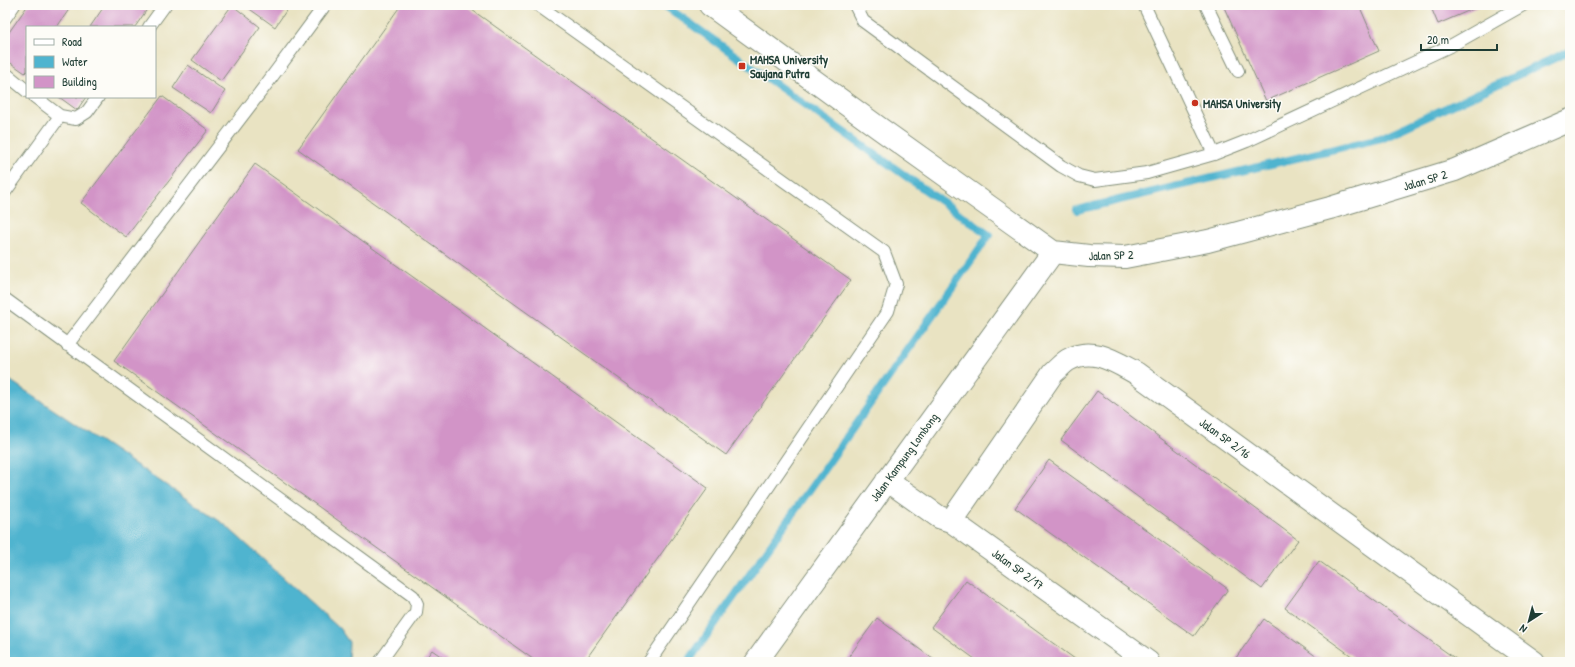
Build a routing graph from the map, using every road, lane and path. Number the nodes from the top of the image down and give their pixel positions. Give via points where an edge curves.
1 (14, 5) edge
2 (165, 5) edge
3 (325, 5) edge
4 (538, 5) edge
5 (710, 5) edge
6 (855, 5) edge
7 (1144, 5) edge
8 (1206, 5) edge
9 (1523, 5) edge
10 (5, 18) edge
11 (150, 26) edge
12 (1238, 71) dead end
13 (5, 73) edge
14 (26, 89) edge
15 (36, 98) edge
16 (97, 98) edge
17 (60, 116) junction
18 (1570, 120) edge
19 (1214, 154) junction
20 (5, 192) edge
21 (1053, 252) junction
22 (5, 298) edge
23 (67, 345) junction
24 (887, 480) junction
25 (951, 521) junction
26 (380, 662) edge
27 (649, 662) edge
28 (756, 662) edge
29 (1148, 662) edge
30 (1534, 662) edge

1 - 10 lane
2 - 11 lane
3 - 23 lane
4 - 27 lane via 884,252 896,284 888,311
5 - 21 street, Jalan SP 2
6 - 19 lane via 863,20 1061,166 1079,176 1095,180 1147,173
7 - 19 lane
8 - 12 lane
9 - 19 lane via 1452,45
13 - 14 lane
15 - 17 lane
16 - 17 lane via 87,112 76,119
17 - 20 lane
18 - 21 street, Jalan SP 2 via 1455,170 1208,241 1125,257
21 - 24 street, Jalan Kampung Lombong
22 - 23 lane
23 - 26 lane via 413,596 417,604 416,612
24 - 25 street, Jalan SP 2/17 via 939,517
24 - 28 street, Jalan Kampung Lombong
25 - 29 street, Jalan SP 2/17
25 - 30 street, Jalan SP 2/16 via 1053,373 1068,360 1083,355 1099,354 1136,373

